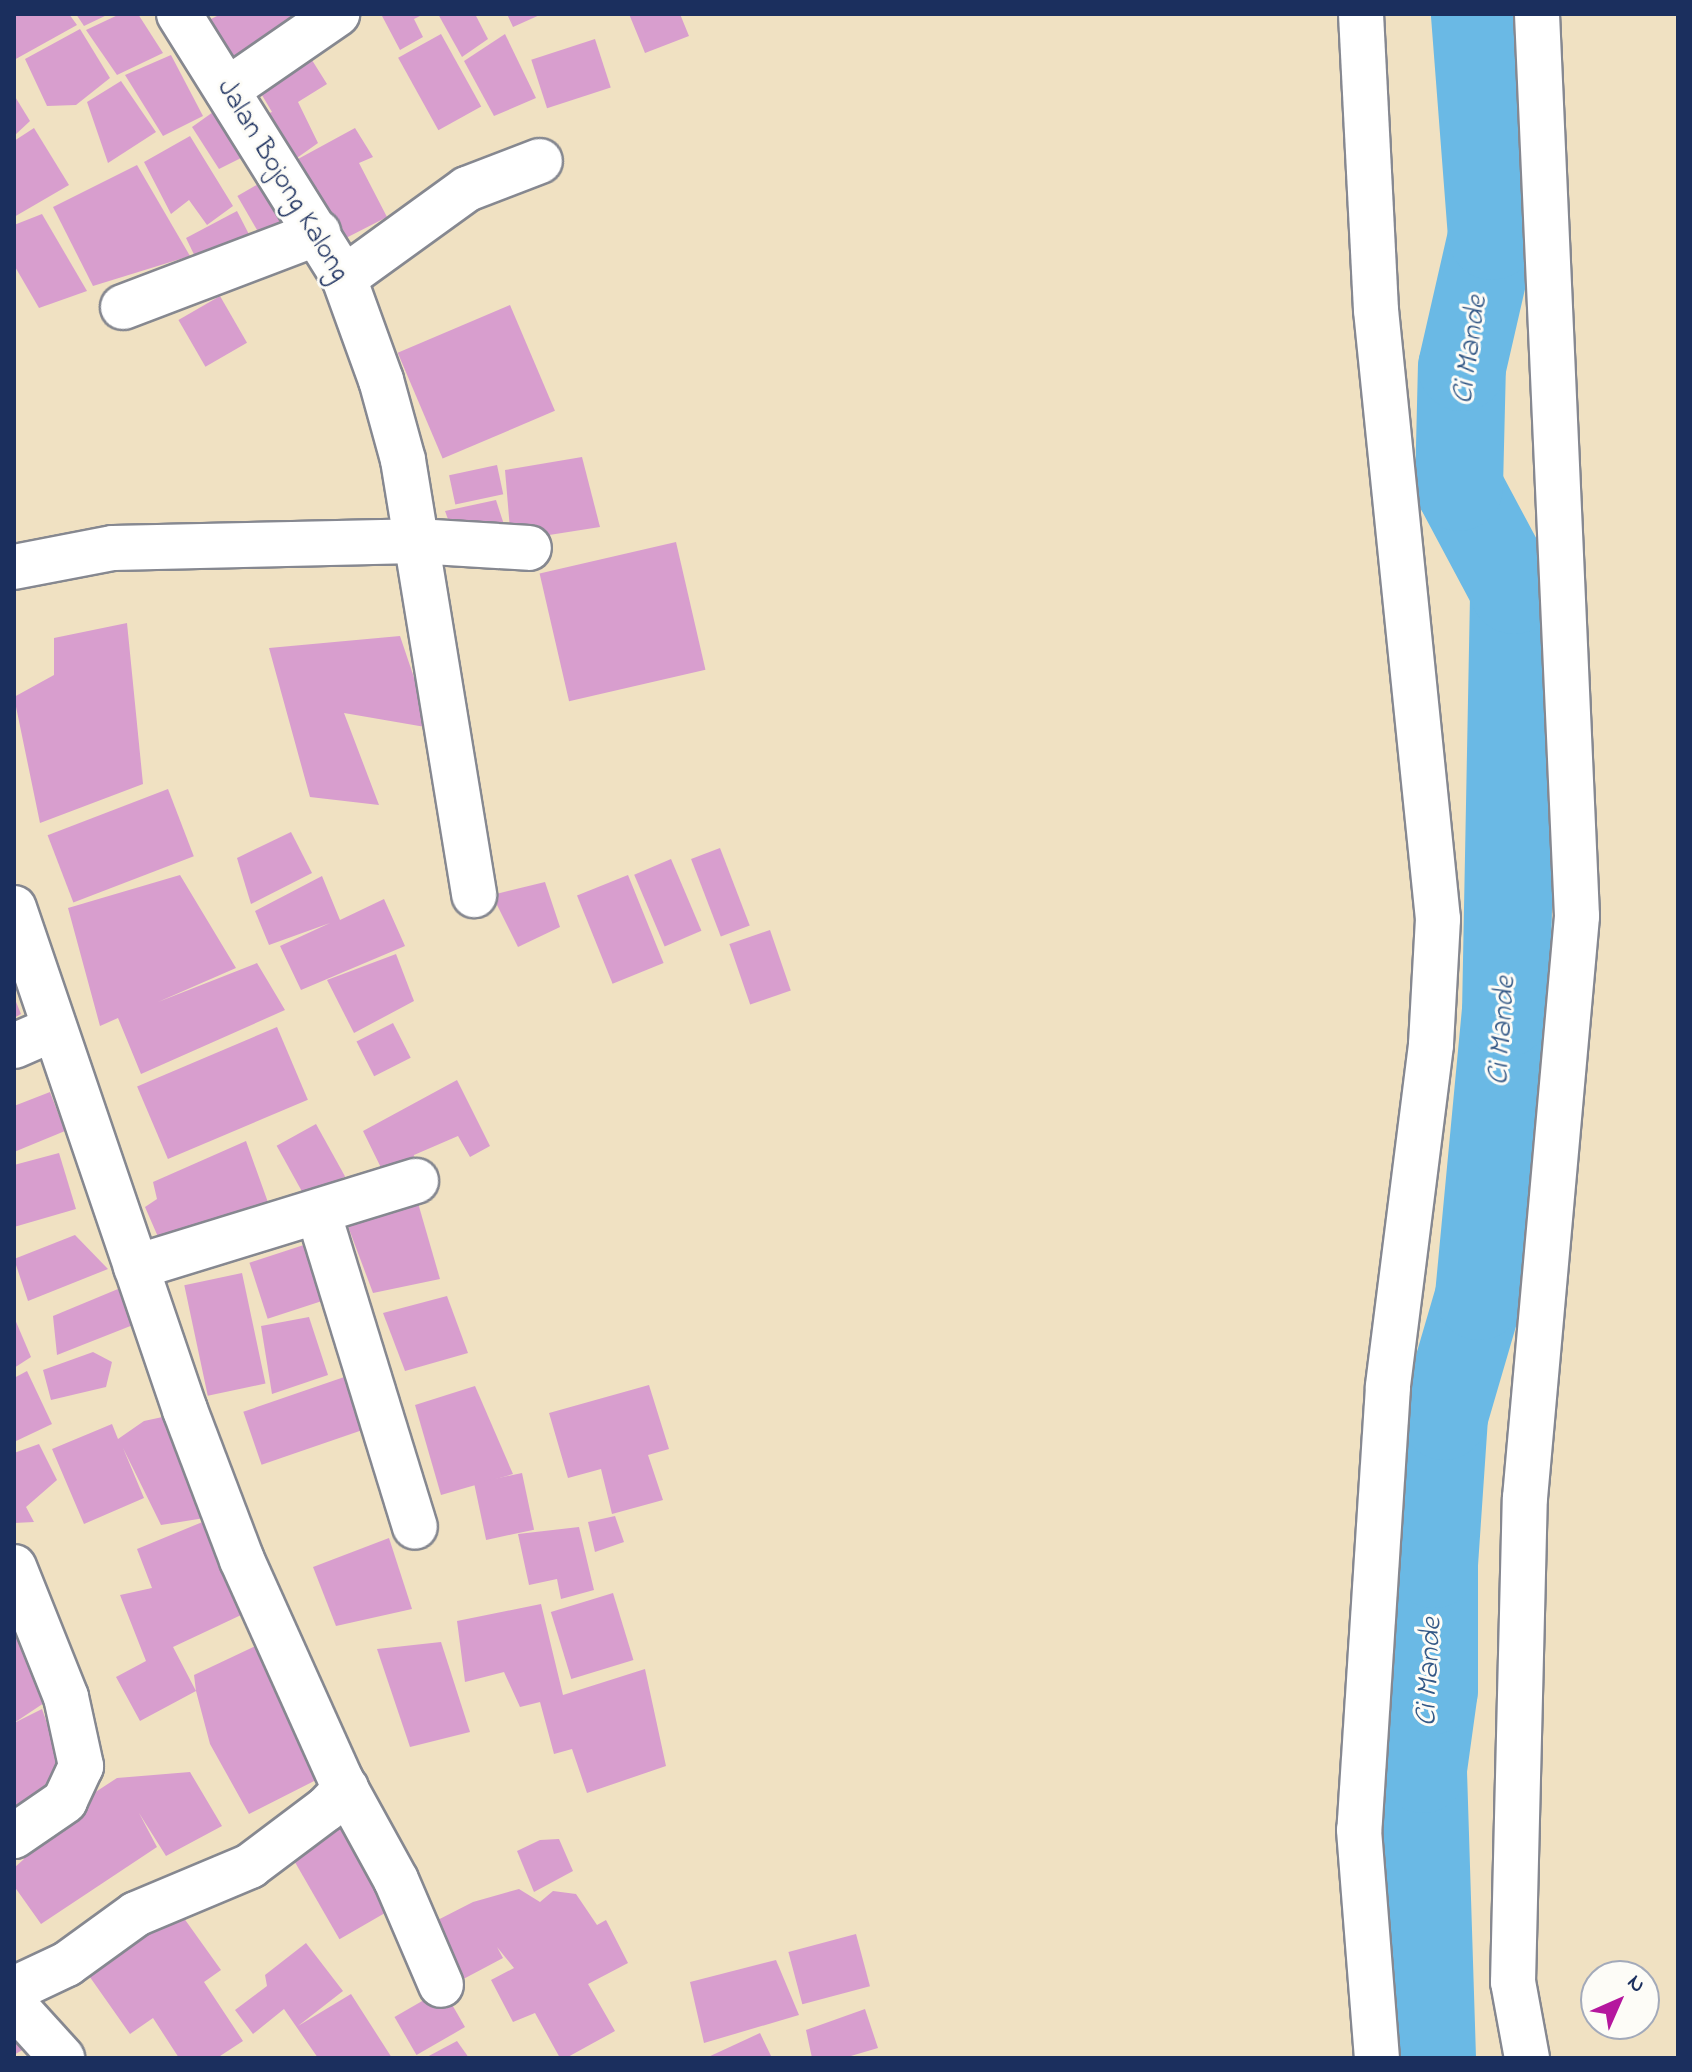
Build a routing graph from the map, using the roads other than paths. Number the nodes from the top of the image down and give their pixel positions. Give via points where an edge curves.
1 (179, 14) edge
2 (337, 14) edge
3 (1361, 14) edge
4 (1537, 14) edge
5 (227, 90) junction
6 (540, 161) dead end
7 (318, 233) junction
8 (344, 278) junction
9 (123, 307) dead end
10 (416, 541) junction
11 (529, 548) dead end
12 (14, 567) edge
13 (474, 895) dead end
14 (14, 908) edge
15 (33, 1037) edge
16 (416, 1181) dead end
17 (319, 1215) junction
18 (136, 1267) junction
19 (415, 1527) dead end
20 (14, 1567) edge
21 (346, 1788) junction
22 (14, 1836) edge
23 (441, 1985) dead end
24 (14, 1989) edge
25 (14, 2005) edge
26 (62, 2058) edge
27 (1377, 2058) edge
28 (1527, 2058) edge

1 - 5 street, Jalan Bojong Kalong
2 - 5 street
3 - 27 street via 1376,310 1438,919 1431,1045 1388,1387 1359,1830
4 - 28 street via 1577,916 1525,1498 1513,1982
5 - 7 street, Jalan Bojong Kalong
6 - 8 street via 467,189
7 - 8 street, Jalan Bojong Kalong
7 - 9 street
8 - 10 street, Jalan Bojong Kalong via 403,460
10 - 11 street
10 - 12 street via 113,548
10 - 13 street, Jalan Bojong Kalong
14 - 15 street
15 - 18 street
16 - 17 street
17 - 18 street
17 - 19 street
18 - 21 street via 242,1560
20 - 22 street via 66,1697 81,1766 65,1801
21 - 23 street via 396,1880
21 - 24 street via 250,1866 136,1914 67,1964
25 - 26 street

